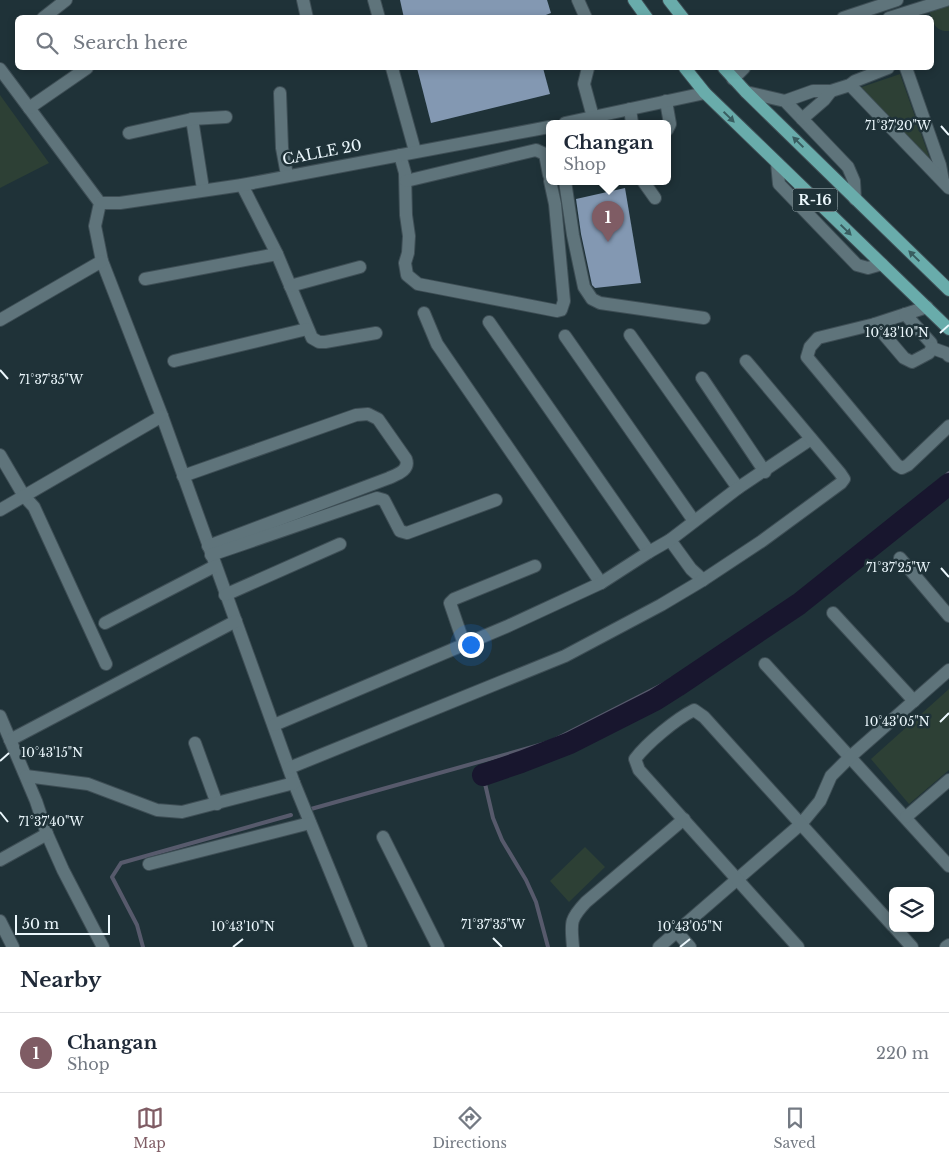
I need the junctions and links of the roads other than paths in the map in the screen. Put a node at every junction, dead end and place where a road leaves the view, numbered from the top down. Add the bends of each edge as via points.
1 (66, 0) edge
2 (303, 0) edge
3 (374, 0) edge
4 (578, 0) edge
5 (634, 0) edge
6 (669, 0) edge
7 (862, 0) edge
8 (897, 0) edge
9 (946, 0) edge
10 (47, 15) edge
11 (307, 15) edge
12 (375, 15) edge
13 (585, 15) edge
14 (645, 15) edge
15 (681, 15) edge
16 (851, 15) edge
17 (853, 15) edge
18 (898, 15) edge
19 (0, 69) edge
20 (84, 70) edge
21 (393, 70) edge
22 (588, 70) edge
23 (687, 70) edge
24 (726, 70) edge
25 (742, 70) edge
26 (883, 70) edge
27 (907, 70) edge
28 (733, 79) junction
29 (850, 85) junction
30 (831, 91) junction
31 (746, 92) junction
32 (705, 93) junction
33 (280, 94) dead end
34 (666, 101) junction
35 (785, 101) junction
36 (29, 108) junction
37 (630, 109) junction
38 (226, 117) dead end
39 (593, 117) junction
40 (192, 119) junction
41 (802, 119) junction
42 (578, 120) edge
43 (632, 120) edge
44 (669, 120) edge
45 (546, 128) edge
46 (129, 132) dead end
47 (414, 151) junction
48 (400, 154) junction
49 (546, 159) edge
50 (777, 163) junction
51 (287, 175) junction
52 (406, 180) junction
53 (242, 184) junction
54 (551, 185) edge
55 (566, 185) edge
56 (646, 185) edge
57 (946, 185) edge
58 (203, 190) junction
59 (655, 198) dead end
60 (855, 198) junction
61 (100, 203) junction
62 (277, 254) junction
63 (102, 261) junction
64 (882, 264) junction
65 (360, 267) dead end
66 (145, 279) dead end
67 (290, 286) junction
68 (949, 290) edge
69 (927, 308) junction
70 (424, 313) dead end
71 (905, 314) junction
72 (704, 318) dead end
73 (0, 320) edge
74 (489, 322) dead end
75 (875, 324) junction
76 (307, 328) junction
77 (949, 328) edge
78 (376, 333) dead end
79 (630, 335) dead end
80 (565, 336) dead end
81 (932, 348) junction
82 (949, 356) edge
83 (174, 361) dead end
84 (746, 361) dead end
85 (702, 378) dead end
86 (162, 416) junction
87 (949, 426) edge
88 (811, 439) junction
89 (0, 455) edge
90 (765, 472) junction
91 (183, 476) junction
92 (738, 488) junction
93 (24, 496) junction
94 (496, 500) dead end
95 (0, 510) edge
96 (694, 521) junction
97 (670, 540) junction
98 (340, 544) dead end
99 (649, 552) junction
100 (212, 556) junction
101 (900, 558) dead end
102 (535, 566) dead end
103 (703, 580) junction
104 (601, 584) junction
105 (226, 595) junction
106 (833, 613) dead end
107 (949, 616) edge
108 (236, 621) junction
109 (105, 623) dead end
110 (464, 644) junction
111 (106, 664) dead end
112 (765, 664) dead end
113 (949, 670) edge
114 (914, 701) junction
115 (0, 716) edge
116 (274, 725) junction
117 (10, 740) junction
118 (195, 743) dead end
119 (850, 757) junction
120 (289, 768) junction
121 (26, 776) junction
122 (949, 780) edge
123 (294, 783) junction
124 (217, 804) junction
125 (906, 817) junction
126 (684, 819) junction
127 (310, 823) junction
128 (801, 824) junction
129 (47, 834) junction
130 (383, 837) dead end
131 (0, 860) edge
132 (150, 864) dead end
133 (949, 866) edge
134 (738, 879) junction
135 (0, 921) edge
136 (889, 921) edge
137 (677, 932) junction
138 (898, 932) edge
139 (13, 947) edge
140 (103, 947) edge
141 (361, 947) edge
142 (438, 947) edge
143 (573, 947) edge
144 (659, 947) edge
145 (690, 947) edge
146 (798, 947) edge
147 (912, 947) edge

1 - 10 street
2 - 11 street
3 - 12 street
4 - 13 street
5 - 14 main road
6 - 15 main road
7 - 16 street
8 - 17 street
9 - 18 street
19 - 36 street
20 - 36 street
21 - 47 street
22 - 39 street via 584,84
23 - 32 main road, R-16
24 - 28 main road, R-16
25 - 28 street
26 - 29 street
27 - 57 street
28 - 31 main road, R-16
29 - 30 street
29 - 57 street
30 - 35 street via 814,91
30 - 41 street
31 - 35 street
60 -> 31 main road, R-16
32 - 34 street
32 -> 50 main road, R-16
33 - 51 street via 282,148
34 - 37 street
34 - 44 street
35 - 41 street
36 - 61 street
37 - 39 street
37 - 43 street
38 - 40 street
39 - 42 street
40 - 46 street
40 - 58 street
41 - 60 street via 848,167 854,182
45 - 47 street, CALLE 20
47 - 48 street, CALLE 20
48 - 51 street, CALLE 20
48 - 52 street
49 - 52 street via 545,154 536,150
50 -> 64 main road, R-16
50 - 64 street via 778,184 857,265 868,268
51 - 53 street, CALLE 20
52 - 54 street via 409,236 404,263 408,275 418,284 557,311 561,310 564,301
53 - 58 street, CALLE 20
53 - 62 street
55 - 72 street via 584,287 592,299 600,303
56 - 59 street
58 - 61 street, CALLE 20 via 120,204
68 -> 60 main road, R-16
61 - 63 street via 96,226
62 - 66 street
62 - 67 street
63 - 73 street
63 - 86 street
64 - 69 main road, R-16
65 - 67 street
67 - 76 street
69 - 71 street
69 - 77 main road, R-16
70 - 104 street via 437,344
71 - 75 street
71 - 81 street
74 - 99 street
75 - 81 street via 907,361 912,362
75 - 87 street via 818,338 807,357 902,468
76 - 78 street via 312,338 319,342
76 - 83 street
79 - 92 street
80 - 96 street
81 - 82 street
84 - 88 street
85 - 90 street
86 - 91 street
86 - 93 street
88 - 90 street
88 - 103 street via 844,479 841,483 762,542
89 - 93 street
90 - 92 street
91 - 100 street
91 - 100 street via 356,415 368,414 378,419 408,462 400,474
92 - 96 street
93 - 95 street
93 - 111 street via 34,507
94 - 100 street via 407,533 400,531 384,500 377,498
96 - 97 street
97 - 99 street
97 - 103 street
98 - 105 street
99 - 104 street
100 - 105 street
100 - 109 street
101 - 107 street
102 - 110 street via 450,603
103 - 120 street via 565,656
104 - 110 street
105 - 108 street
106 - 114 street
108 - 116 street
108 - 117 street
110 - 116 street
112 - 119 street
113 - 114 street
114 - 119 street
115 - 117 street
116 - 120 street
117 - 121 street
118 - 124 street
119 - 125 street
119 - 128 street via 831,776 820,801
120 - 123 street
121 - 124 street via 88,784 157,810 182,812
121 - 129 street
122 - 125 street
123 - 124 street
123 - 127 street
125 - 133 street
126 - 128 street via 639,770 635,759 670,726 694,710 704,717
126 - 134 street
126 - 143 street via 573,915
127 - 132 street
127 - 141 street
128 - 134 street
128 - 136 street
129 - 131 street
129 - 140 street
130 - 142 street
134 - 137 street
134 - 146 street
135 - 139 street
137 - 144 street
137 - 145 street
138 - 147 street

